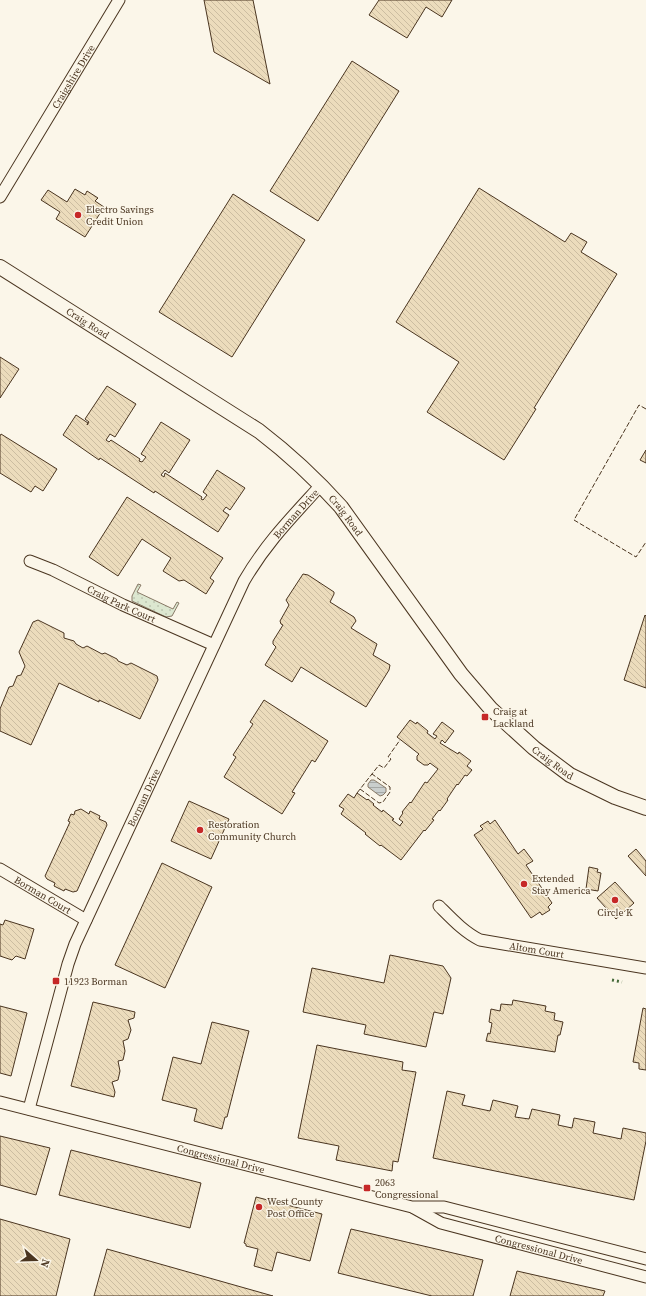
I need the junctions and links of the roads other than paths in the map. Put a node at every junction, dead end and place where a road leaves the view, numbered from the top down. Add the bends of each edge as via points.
1 (119, 0) edge
2 (0, 197) edge
3 (0, 267) edge
4 (321, 485) junction
5 (30, 561) dead end
6 (214, 645) junction
7 (646, 808) edge
8 (0, 869) edge
9 (439, 906) dead end
10 (86, 920) junction
11 (646, 968) edge
12 (0, 1102) edge
13 (29, 1109) junction
14 (412, 1207) junction
15 (646, 1259) edge
16 (646, 1277) edge

1 - 2 street, Craigshire Drive
3 - 4 main road, Craig Road via 259,431
4 - 6 street, Borman Drive via 283,526 254,563
4 - 7 main road, Craig Road via 341,507 461,674 491,710 534,748 570,775 615,797
5 - 6 street, Craig Park Court
6 - 10 street, Borman Drive
8 - 10 street, Borman Court
9 - 11 street, Altom Court via 471,936 480,940
10 - 13 street, Borman Drive via 68,964
12 - 13 street
13 - 14 street, Congressional Drive
14 - 15 street, Congressional Drive via 444,1207
14 - 16 street, Congressional Drive via 441,1223

